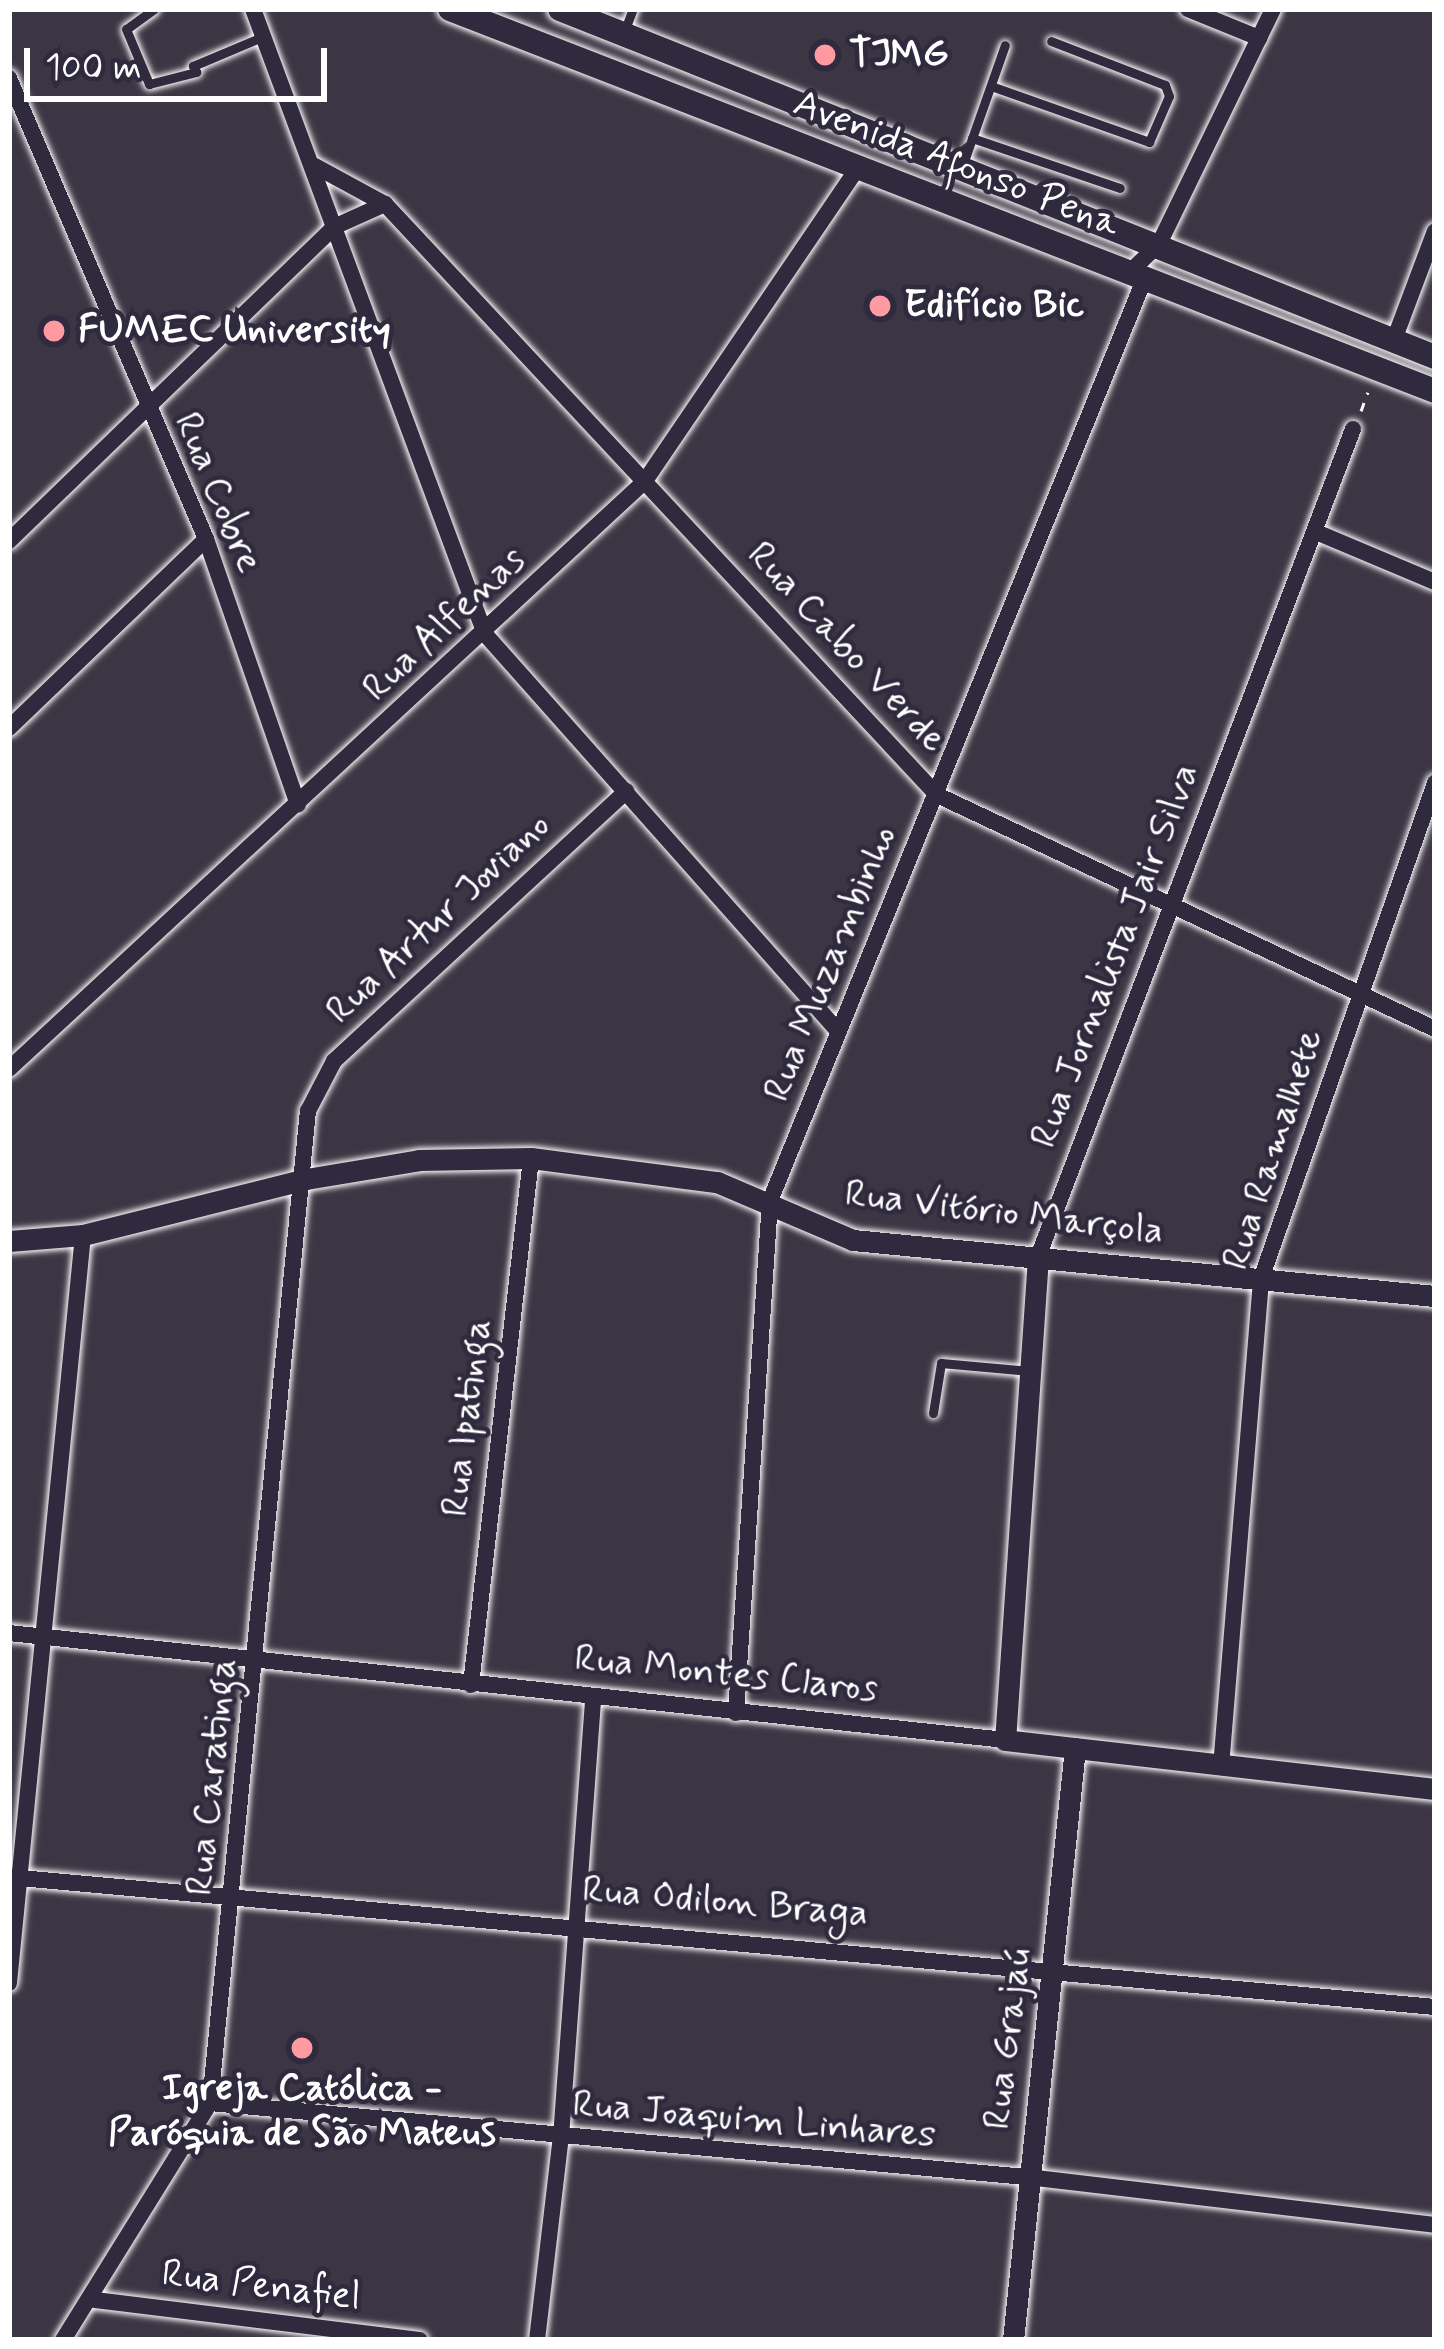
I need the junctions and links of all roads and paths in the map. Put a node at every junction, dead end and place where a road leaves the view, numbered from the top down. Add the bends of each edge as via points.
1 (154, 9) edge
2 (253, 9) edge
3 (450, 9) edge
4 (560, 9) edge
5 (1188, 9) edge
6 (1273, 9) edge
7 (633, 27) edge
8 (264, 36) junction
9 (1259, 38) junction
10 (1051, 41) dead end
11 (1005, 45) dead end
12 (626, 75) junction
13 (9, 78) edge
14 (991, 86) junction
15 (972, 138) junction
16 (315, 166) junction
17 (961, 169) junction
18 (857, 170) junction
19 (1120, 188) dead end
20 (385, 204) junction
21 (334, 226) junction
22 (1435, 231) edge
23 (1159, 244) junction
24 (1139, 272) junction
25 (1394, 340) junction
26 (1435, 357) edge
27 (1435, 391) edge
28 (145, 411) junction
29 (1353, 429) dead end
30 (645, 481) junction
31 (1316, 532) junction
32 (206, 539) junction
33 (9, 541) edge
34 (1435, 582) edge
35 (485, 634) junction
36 (9, 728) edge
37 (1435, 783) edge
38 (627, 791) junction
39 (937, 795) junction
40 (298, 805) junction
41 (1175, 908) junction
42 (1361, 995) junction
43 (1435, 1029) edge
44 (838, 1031) junction
45 (9, 1069) edge
46 (531, 1158) junction
47 (305, 1179) junction
48 (770, 1201) junction
49 (82, 1234) junction
50 (9, 1241) edge
51 (1038, 1257) junction
52 (1261, 1279) junction
53 (1435, 1296) edge
54 (1030, 1371) junction
55 (933, 1413) dead end
56 (9, 1633) edge
57 (48, 1635) junction
58 (258, 1660) junction
59 (471, 1685) junction
60 (593, 1697) junction
61 (736, 1714) junction
62 (1006, 1740) junction
63 (1075, 1748) junction
64 (1220, 1768) junction
65 (1435, 1789) edge
66 (16, 1877) edge
67 (234, 1895) junction
68 (579, 1923) junction
69 (1056, 1967) junction
70 (9, 1983) edge
71 (1435, 2007) edge
72 (210, 2103) junction
73 (561, 2137) junction
74 (1027, 2177) junction
75 (1435, 2224) edge
76 (95, 2300) junction
77 (63, 2340) edge
78 (420, 2340) edge
79 (537, 2340) edge
80 (1013, 2340) edge

1 - 8 lane via 126,28 149,84 196,72 193,66
2 - 8 street
3 - 12 main road, Avenida Afonso Pena
4 - 7 main road, Avenida Afonso Pena
5 - 9 street
6 - 9 street, Rua Muzambinho
7 - 12 main road
7 - 17 main road, Avenida Afonso Pena
8 - 16 street
9 - 23 street, Rua Muzambinho
10 - 14 lane via 1165,85 1169,96 1149,142
11 - 14 lane
12 - 18 main road, Avenida Afonso Pena
13 - 28 street, Rua Cobre
14 - 15 lane
15 - 17 lane
15 - 19 lane
16 - 20 street, Rua Cabo Verde
16 - 21 street
17 - 23 main road, Avenida Afonso Pena
18 - 24 main road, Avenida Afonso Pena
18 - 30 street, Rua Alfenas
20 - 21 street
20 - 30 street, Rua Cabo Verde
21 - 28 street
21 - 35 street
22 - 25 street
23 - 24 street, Rua Muzambinho
23 - 25 main road, Avenida Afonso Pena
24 - 27 main road, Avenida Afonso Pena
24 - 39 street, Rua Muzambinho
25 - 26 main road, Avenida Afonso Pena
28 - 32 street, Rua Cobre
28 - 33 street
29 - 31 street, Rua Jornalista Jair Silva
30 - 35 street, Rua Alfenas
30 - 39 street, Rua Cabo Verde
31 - 34 street
31 - 41 street, Rua Jornalista Jair Silva
32 - 36 street
32 - 40 street, Rua Cobre
35 - 38 street
35 - 40 street, Rua Alfenas
37 - 42 street, Rua Ramalhete
38 - 44 street
38 - 47 street, Rua Artur Joviano via 334,1061 308,1111
39 - 41 street, Rua Cabo Verde
39 - 44 street, Rua Muzambinho
40 - 45 street, Rua Alfenas
41 - 42 street, Rua Cabo Verde
41 - 51 street, Rua Jornalista Jair Silva
42 - 43 street, Rua Cabo Verde
42 - 52 street, Rua Ramalhete
44 - 48 street, Rua Muzambinho
46 - 47 street, Rua Vitório Marçola via 419,1160
46 - 48 street, Rua Vitório Marçola via 717,1182
46 - 59 street, Rua Ipatinga
47 - 49 street, Rua Vitório Marçola
47 - 58 street, Rua Caratinga
48 - 51 street, Rua Vitório Marçola via 853,1240
48 - 61 street, Rua Muzambinho
49 - 50 street, Rua Vitório Marçola
49 - 57 street
51 - 52 street, Rua Vitório Marçola
51 - 54 street, Rua Jornalista Jair Silva
52 - 53 street, Rua Vitório Marçola
52 - 64 street, Rua Ramalhete
54 - 55 lane via 941,1363
54 - 62 street, Rua Jornalista Jair Silva
56 - 57 street, Rua Montes Claros
57 - 58 street, Rua Montes Claros
57 - 66 street
58 - 59 street, Rua Montes Claros
58 - 67 street, Rua Caratinga
59 - 60 street, Rua Montes Claros
60 - 61 street, Rua Montes Claros
60 - 68 street
61 - 62 street, Rua Montes Claros
62 - 63 street, Rua Montes Claros
63 - 64 street, Rua Montes Claros
63 - 69 street, Rua Grajaú
64 - 65 street, Rua Montes Claros
66 - 67 street, Rua Odilon Braga
66 - 70 street
67 - 68 street, Rua Odilon Braga
67 - 72 street, Rua Caratinga
68 - 69 street, Rua Odilon Braga
68 - 73 street
69 - 71 street, Rua Odilon Braga
69 - 74 street, Rua Grajaú
72 - 73 street, Rua Joaquim Linhares
72 - 76 street, Rua Caratinga
73 - 74 street, Rua Joaquim Linhares
73 - 79 street
74 - 75 street, Rua Joaquim Linhares
74 - 80 street, Rua Grajaú
76 - 77 street, Rua Caratinga
76 - 78 street, Rua Penafiel

